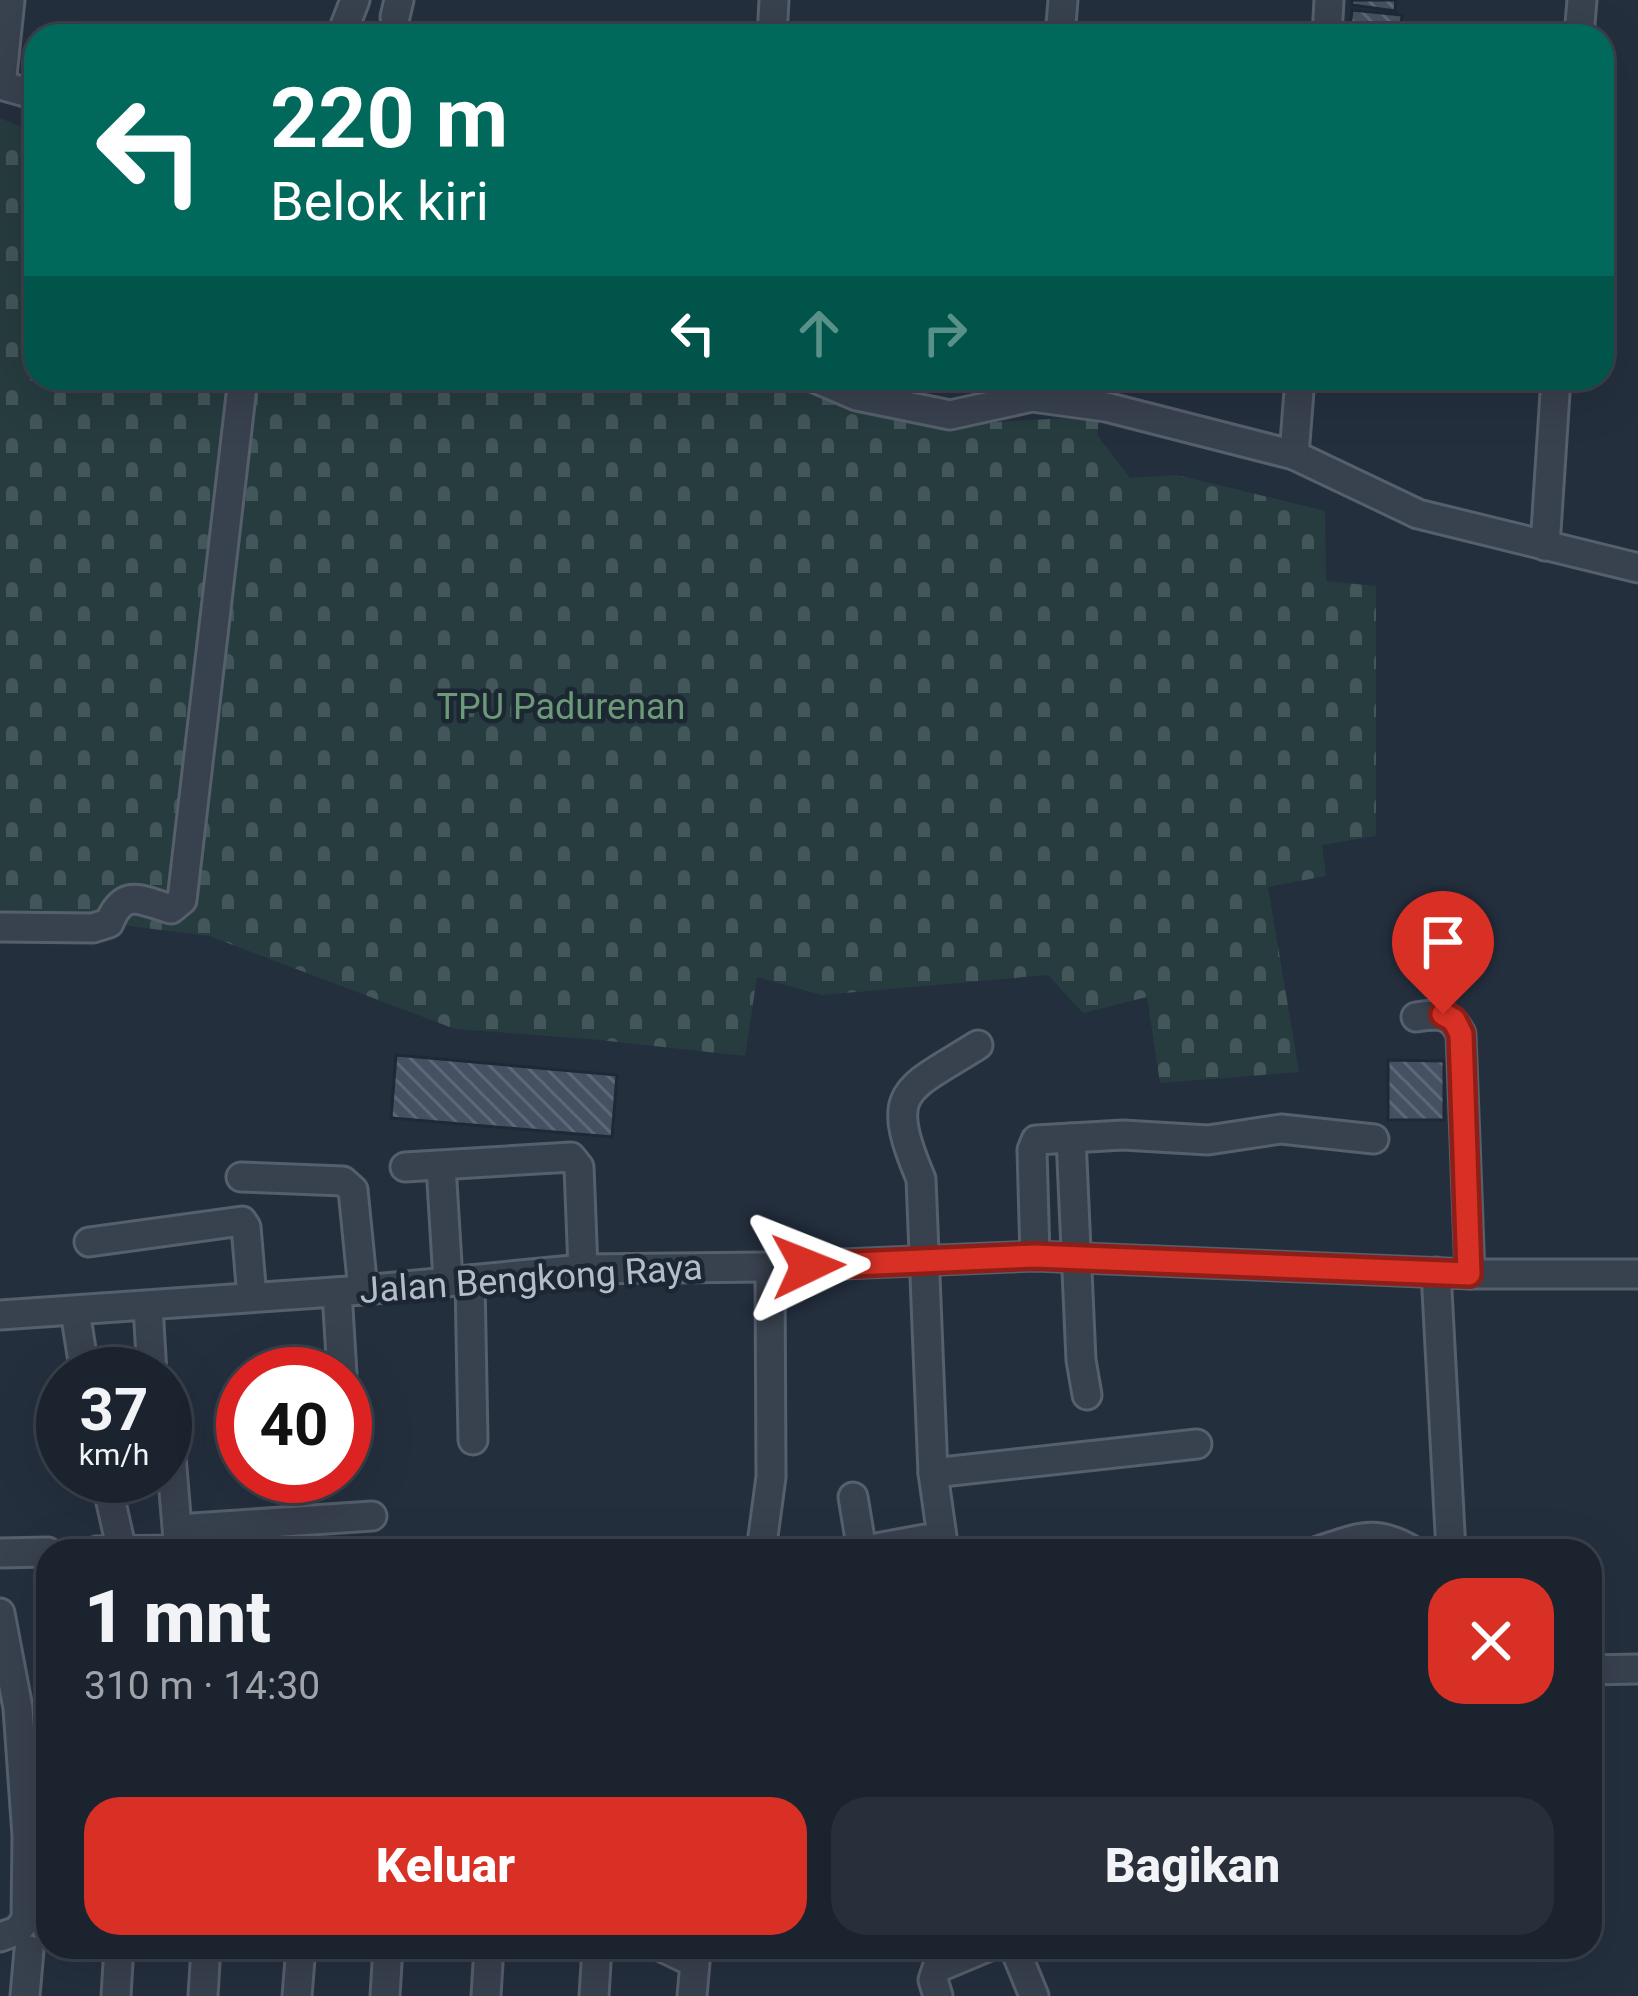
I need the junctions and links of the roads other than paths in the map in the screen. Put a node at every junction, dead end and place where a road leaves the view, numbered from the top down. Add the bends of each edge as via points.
1 (10, 0) edge
2 (1, 85) edge
3 (242, 390) edge
4 (845, 390) edge
5 (1024, 390) edge
6 (1044, 390) edge
7 (1299, 390) edge
8 (1555, 390) edge
9 (1294, 455) junction
10 (1545, 547) junction
11 (1638, 568) edge
12 (0, 927) edge
13 (1416, 1017) dead end
14 (978, 1045) dead end
15 (1071, 1138) junction
16 (1374, 1139) dead end
17 (441, 1166) junction
18 (405, 1167) dead end
19 (241, 1177) dead end
20 (88, 1242) dead end
21 (1035, 1256) junction
22 (1076, 1258) junction
23 (923, 1262) junction
24 (770, 1267) junction
25 (583, 1269) junction
26 (1436, 1272) junction
27 (1469, 1274) junction
28 (1638, 1274) edge
29 (459, 1280) junction
30 (350, 1291) junction
31 (252, 1298) junction
32 (148, 1306) junction
33 (75, 1311) junction
34 (0, 1315) edge
35 (81, 1347) edge
36 (150, 1347) edge
37 (345, 1347) edge
38 (1087, 1395) dead end
39 (473, 1440) dead end
40 (1197, 1444) dead end
41 (933, 1472) junction
42 (853, 1497) dead end
43 (110, 1503) edge
44 (175, 1503) edge
45 (372, 1516) dead end
46 (119, 1539) edge
47 (179, 1539) edge
48 (208, 1539) edge
49 (762, 1539) edge
50 (859, 1539) edge
51 (935, 1539) edge
52 (1354, 1539) edge
53 (1393, 1539) edge
54 (1450, 1539) edge
55 (36, 1552) edge
56 (0, 1553) edge
57 (0, 1613) edge
58 (1638, 1669) edge
59 (1602, 1670) edge
60 (36, 1706) edge
61 (18, 1708) junction
62 (0, 1937) edge
63 (29, 1950) dead end
64 (118, 1959) edge
65 (205, 1959) edge
66 (300, 1959) edge
67 (388, 1959) edge
68 (488, 1959) edge
69 (596, 1959) edge
70 (686, 1959) edge
71 (958, 1959) edge
72 (1018, 1959) edge
73 (26, 1996) edge
74 (116, 1996) edge
75 (203, 1996) edge
76 (297, 1996) edge
77 (386, 1996) edge
78 (486, 1996) edge
79 (594, 1996) edge
80 (692, 1996) edge
81 (938, 1996) edge
82 (1034, 1996) edge

1 - 2 street
3 - 12 street via 182,900 171,909 124,900 109,923 93,928
4 - 5 street via 950,416
6 - 9 street
7 - 9 street
8 - 10 street
9 - 10 street via 1418,514
10 - 11 street
13 - 27 street via 1443,1014 1461,1034
14 - 23 street via 908,1089 900,1112 921,1179
15 - 16 street via 1208,1140 1281,1129
15 - 21 street via 1036,1140 1032,1150
15 - 22 street
17 - 18 street
17 - 25 street via 572,1157
17 - 29 street
19 - 30 street via 350,1184
20 - 31 street via 242,1221
21 - 22 street, Jalan Bengkong Raya
21 - 23 street, Jalan Bengkong Raya
22 - 26 street, Jalan Bengkong Raya
22 - 38 street
23 - 24 street, Jalan Bengkong Raya
23 - 41 street
24 - 25 street, Jalan Bengkong Raya
24 - 49 street via 771,1477
25 - 29 street, Jalan Bengkong Raya
26 - 27 street, Jalan Bengkong Raya
26 - 54 street
27 - 28 street, Jalan Bengkong Raya
29 - 30 street, Jalan Bengkong Raya
29 - 39 street
30 - 31 street, Jalan Bengkong Raya
30 - 37 street
31 - 32 street, Jalan Bengkong Raya
32 - 33 street, Jalan Bengkong Raya
32 - 36 street
33 - 34 street, Jalan Bengkong Raya
33 - 35 street
40 - 41 street
41 - 51 street
42 - 50 street
43 - 46 street
44 - 47 street
45 - 48 street
52 - 53 street
55 - 56 street
57 - 61 street
58 - 59 street
60 - 61 street
61 - 62 street via 26,1920
63 - 73 street
64 - 74 street
65 - 75 street
66 - 76 street
67 - 77 street
68 - 78 street
69 - 79 street
70 - 80 street via 694,1963
71 - 81 street via 937,1968
72 - 82 street

